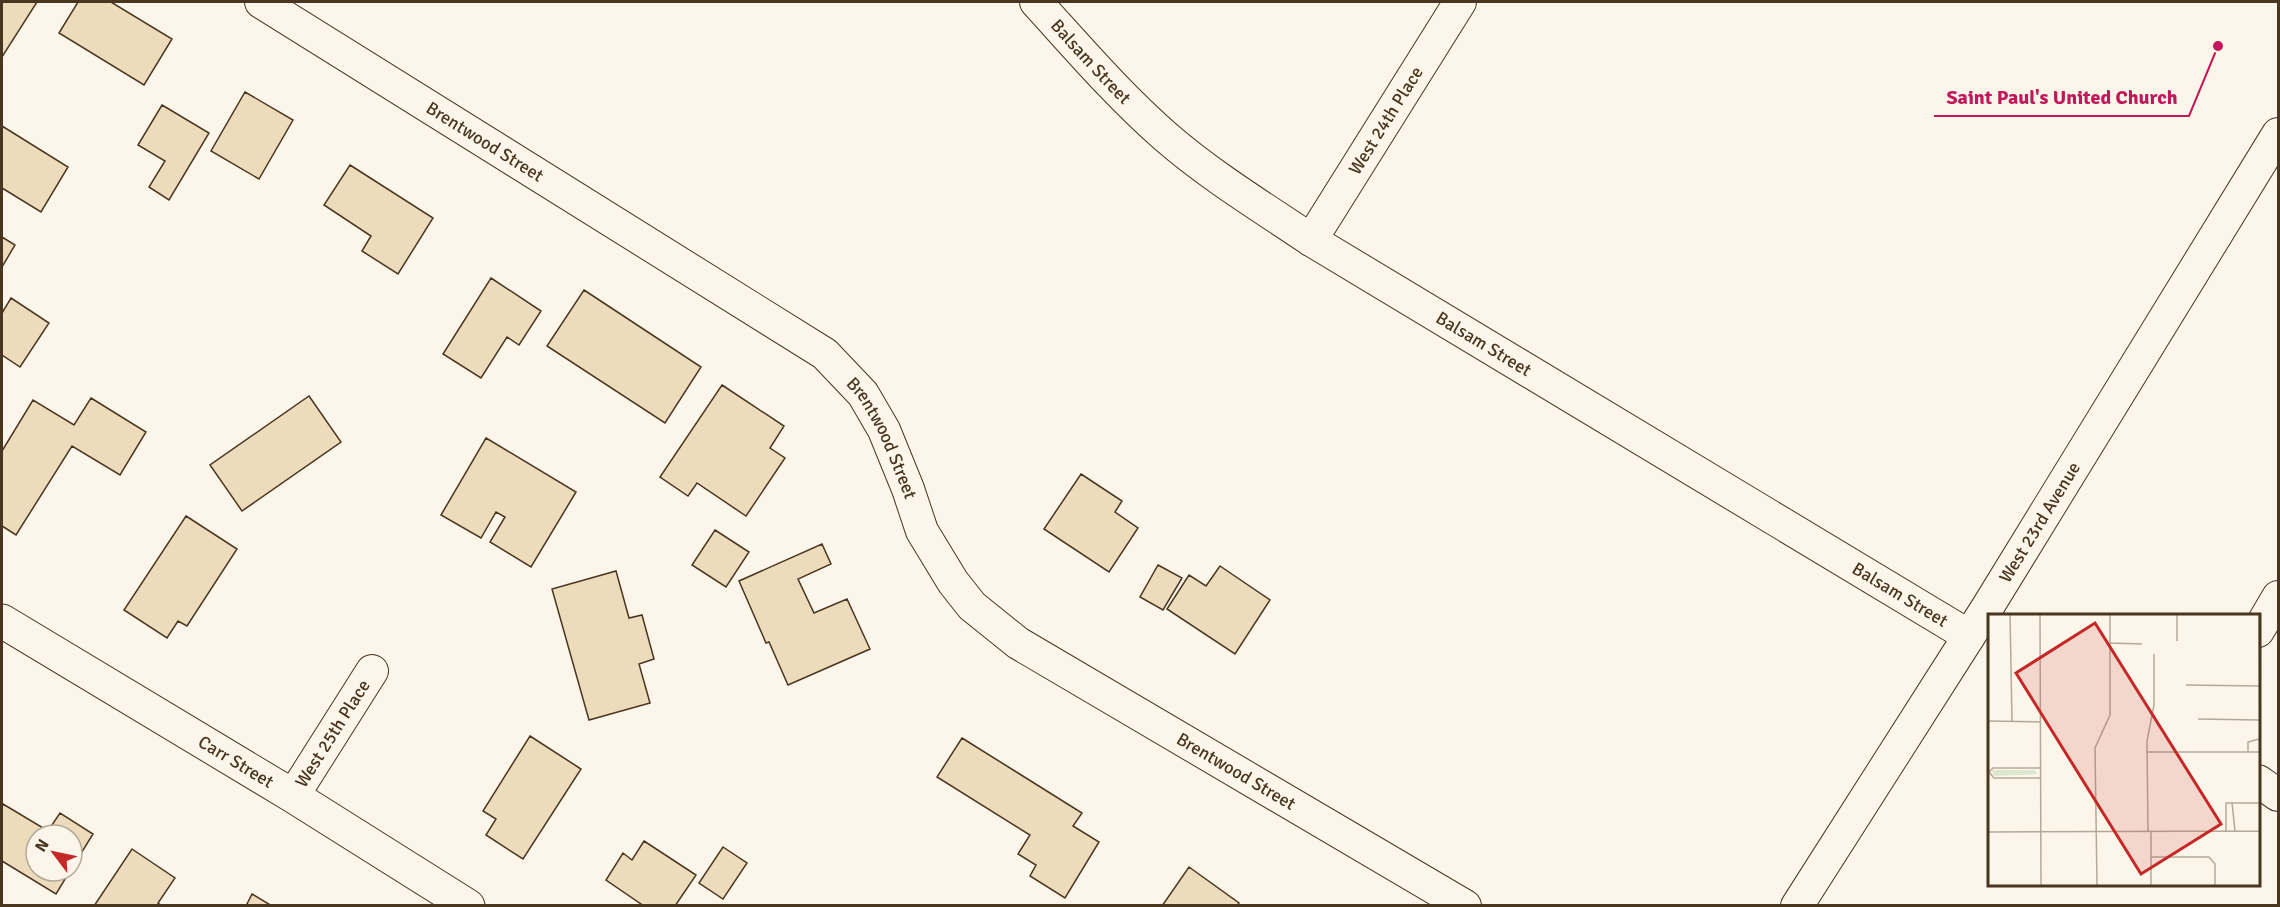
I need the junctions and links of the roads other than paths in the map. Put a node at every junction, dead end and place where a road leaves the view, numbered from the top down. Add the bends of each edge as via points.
1 (261, 2) edge
2 (1036, 2) edge
3 (1460, 2) edge
4 (2278, 134) edge
5 (1311, 240) junction
6 (2278, 597) edge
7 (1993, 612) edge
8 (1988, 617) edge
9 (2, 621) edge
10 (2259, 629) edge
11 (1969, 636) junction
12 (372, 671) dead end
13 (2259, 782) edge
14 (2278, 795) edge
15 (294, 796) junction
16 (468, 906) edge
17 (1465, 906) edge
18 (1797, 906) edge

1 - 17 street, Brentwood Street via 825,354 863,394 884,430 922,531 953,582 972,606 1018,643
2 - 5 street, Balsam Street via 1109,82 1166,136 1221,180
3 - 5 street, West 24th Place
4 - 7 street, West 23rd Avenue
5 - 11 street, Balsam Street
6 - 10 street
8 - 11 street, West 23rd Avenue
9 - 15 street, Carr Street
11 - 18 street, West 23rd Avenue
12 - 15 street, West 25th Place
13 - 14 street
15 - 16 street, Carr Street

